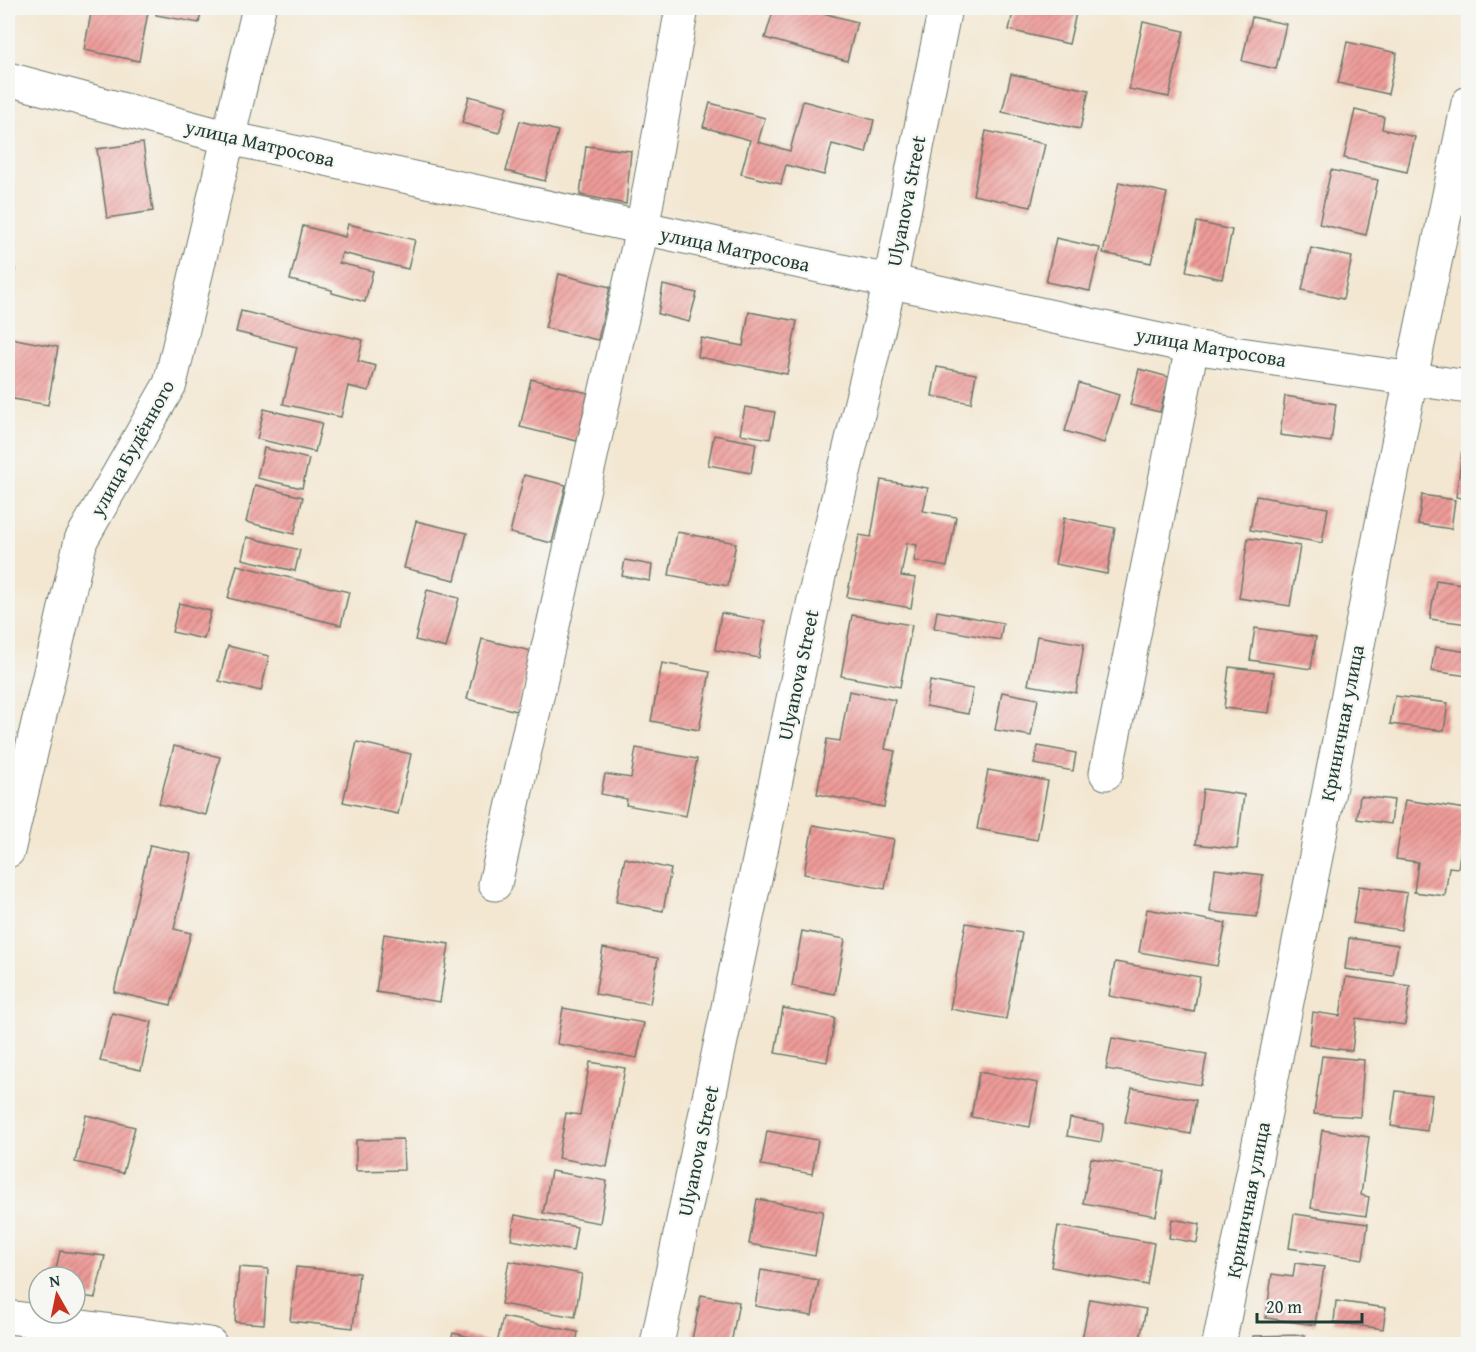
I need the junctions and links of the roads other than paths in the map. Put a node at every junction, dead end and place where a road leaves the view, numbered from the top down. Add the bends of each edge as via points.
1 (259, 8) edge
2 (682, 8) edge
3 (945, 8) edge
4 (8, 78) edge
5 (1468, 103) edge
6 (229, 138) junction
7 (642, 229) junction
8 (890, 282) junction
9 (1192, 347) junction
10 (1411, 378) junction
11 (1468, 387) edge
12 (1106, 773) dead end
13 (8, 851) edge
14 (495, 884) dead end
15 (8, 1317) edge
16 (210, 1344) edge
17 (657, 1344) edge
18 (1219, 1344) edge

1 - 6 street, улица Будённого
2 - 7 street
3 - 8 street, Ulyanova Street
4 - 6 street, улица Матросова
5 - 10 street, Криничная улица
6 - 7 street, улица Матросова
6 - 13 street, улица Будённого via 170,384 81,540
7 - 8 street, улица Матросова
7 - 14 street
8 - 9 street, улица Матросова
8 - 17 street, Ulyanova Street via 819,576
9 - 10 street, улица Матросова
9 - 12 street
10 - 11 street, улица Матросова
10 - 18 street, Криничная улица
15 - 16 street

